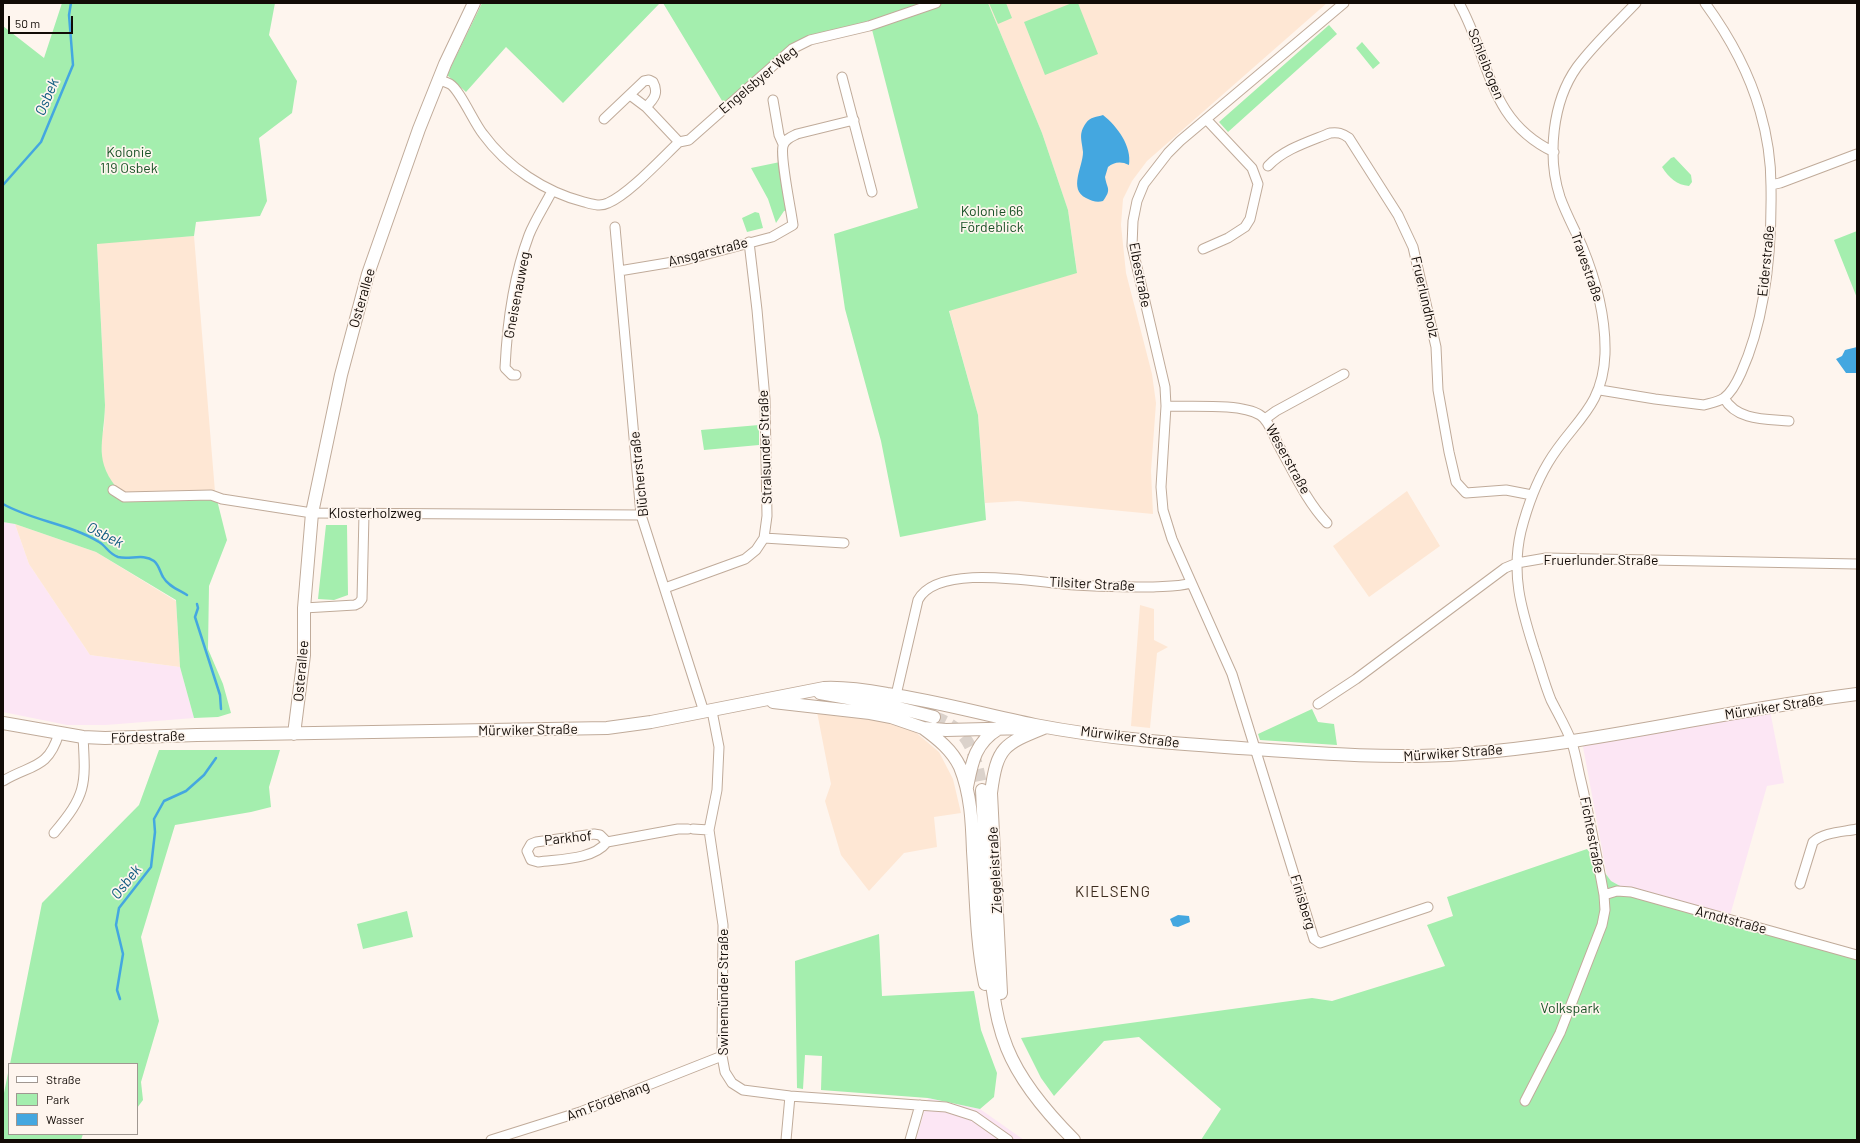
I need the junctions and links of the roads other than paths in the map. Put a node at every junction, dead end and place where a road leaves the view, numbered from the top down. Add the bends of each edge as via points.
1 (474, 3) edge
2 (936, 3) edge
3 (1344, 3) edge
4 (1459, 3) edge
5 (1636, 3) edge
6 (1705, 3) edge
7 (842, 76) dead end
8 (438, 79) junction
9 (630, 95) junction
10 (773, 100) dead end
11 (646, 107) junction
12 (604, 119) dead end
13 (1206, 119) junction
14 (854, 120) junction
15 (679, 142) junction
16 (783, 144) junction
17 (1554, 152) junction
18 (1857, 154) edge
19 (1268, 166) dead end
20 (1771, 185) junction
21 (552, 191) junction
22 (872, 192) dead end
23 (616, 227) dead end
24 (749, 242) junction
25 (1203, 249) dead end
26 (619, 271) junction
27 (1344, 374) dead end
28 (516, 375) dead end
29 (1600, 390) junction
30 (1724, 398) junction
31 (1166, 406) junction
32 (1265, 419) junction
33 (1789, 421) dead end
34 (113, 490) dead end
35 (1532, 495) junction
36 (312, 513) junction
37 (364, 514) junction
38 (641, 515) junction
39 (1327, 523) dead end
40 (764, 538) junction
41 (844, 543) dead end
42 (1517, 563) junction
43 (1857, 564) edge
44 (1191, 583) junction
45 (665, 588) junction
46 (304, 608) junction
47 (807, 691) junction
48 (1857, 694) edge
49 (896, 695) junction
50 (759, 701) junction
51 (1318, 704) dead end
52 (708, 711) junction
53 (934, 717) tunnel mouth
54 (3, 723) edge
55 (1032, 724) junction
56 (1046, 727) junction
57 (922, 728) junction
58 (998, 729) junction
59 (59, 733) junction
60 (294, 734) junction
61 (83, 737) junction
62 (1572, 742) junction
63 (1256, 749) junction
64 (3, 781) edge
65 (966, 786) junction
66 (982, 790) tunnel mouth
67 (1857, 829) edge
68 (709, 830) junction
69 (54, 833) dead end
70 (607, 842) junction
71 (1800, 884) dead end
72 (1604, 895) junction
73 (1428, 907) dead end
74 (1857, 955) edge
75 (1005, 1042) junction
76 (722, 1056) junction
77 (790, 1096) junction
78 (1525, 1101) dead end
79 (920, 1105) junction
80 (491, 1140) edge
81 (786, 1140) edge
82 (910, 1140) edge
83 (1008, 1140) edge
84 (1074, 1140) edge

1 - 8 main road, Osterallee
2 - 15 street, Engelsbyer Weg via 869,26 810,40 792,49 690,140
3 - 13 street, Elbestraße
4 - 17 street, Schleibogen via 1503,106 1522,132 1537,144
5 - 17 street, Travestraße via 1590,51 1565,87 1555,124
6 - 20 street, Eiderstraße via 1738,55 1754,92 1766,138
7 - 14 street
8 - 21 street via 454,87 473,120 496,150 517,169
8 - 36 main road, Osterallee via 368,274 341,375
9 - 11 street
9 - 11 street via 644,81 653,82 655,97
9 - 12 street
10 - 16 street via 779,136
11 - 15 street
13 - 25 street via 1252,168 1258,184 1250,219 1245,227
13 - 31 street, Elbestraße via 1168,153 1144,184 1137,201 1134,221 1132,246 1165,387
14 - 16 street via 796,134
14 - 22 street
15 - 21 street, Engelsbyer Weg via 614,200 606,204 598,205
16 - 24 street, Ansgarstraße via 793,224 772,237
17 - 29 street, Travestraße via 1560,196 1586,257 1600,304 1605,351
18 - 20 street via 1780,184
19 - 35 street, Fruerlundholz via 1285,152 1330,133 1343,134 1349,138 1398,215 1413,247 1433,330 1442,420 1456,482 1466,493 1506,490
20 - 30 street, Eiderstraße via 1768,254 1754,341 1738,379
21 - 28 street, Gneisenauweg via 530,234 515,290 505,368 512,375
23 - 26 street, Blücherstraße
24 - 26 street, Ansgarstraße via 685,260
24 - 40 street, Stralsunder Straße via 765,399 767,516
26 - 38 street, Blücherstraße
27 - 32 street
29 - 30 street via 1704,404
29 - 35 street, Travestraße via 1548,462
30 - 33 street via 1736,412 1750,417
31 - 32 street, Weserstraße via 1241,409 1252,411
31 - 44 street, Elbestraße via 1161,475 1163,510
32 - 39 street, Weserstraße via 1318,514
34 - 36 street, Klosterholzweg via 124,497 211,495
35 - 42 street, Travestraße via 1521,531
36 - 37 street, Klosterholzweg
36 - 46 main road, Osterallee
37 - 38 street, Klosterholzweg
37 - 46 street via 362,599 355,605
38 - 45 street, Blücherstraße
40 - 41 street
40 - 45 street via 756,550 745,559
42 - 43 street, Fruerlunder Straße via 1546,558
42 - 51 street, Fruerlunder Straße via 1505,568
42 - 62 street, Fichtestraße via 1518,592 1526,624 1547,689
44 - 49 street, Tilsiter Straße via 1176,586 1098,587 999,578 961,579 935,584 922,593 918,600
44 - 63 street via 1232,674
45 - 52 street, Blücherstraße
46 - 60 main road, Osterallee via 304,656
47 - 49 main road, Mürwiker Straße via 843,687
47 - 50 main road, Mürwiker Straße
47 - 53 main road via 887,704
48 - 62 main road, Mürwiker Straße
49 - 55 main road, Mürwiker Straße
50 - 52 main road, Mürwiker Straße
50 - 57 main road, Mürwiker Straße via 870,712
52 - 60 main road, Mürwiker Straße via 607,728
52 - 68 street, Swinemünder Straße via 719,747 717,790
54 - 59 main road, Fördestraße
55 - 56 main road, Mürwiker Straße
55 - 58 main road, Ziegeleistraße via 1016,723
56 - 58 main road, Mürwiker Straße
56 - 63 main road, Mürwiker Straße via 1126,738
56 - 75 main road, Ziegeleistraße via 1012,741 1003,750 994,769 992,787
57 - 58 main road, Mürwiker Straße
57 - 65 main road, Ziegeleistraße via 948,748 960,766
58 - 65 main road, Ziegeleistraße via 986,736 979,746
59 - 61 main road, Fördestraße
59 - 64 street via 51,755
60 - 61 main road, Fördestraße
61 - 69 street via 85,774 81,794 72,811
62 - 63 main road, Mürwiker Straße via 1465,754 1383,757
62 - 72 street, Fichtestraße
63 - 73 street, Finisberg via 1314,940 1320,943
65 - 75 main road, Ziegeleistraße via 971,811 979,946 992,1014
66 - 75 main road, Ziegeleistraße via 991,973
67 - 71 street via 1818,837 1813,842
68 - 70 street, Parkhof via 678,829
68 - 76 street, Swinemünder Straße via 723,925
70 - 70 street, Parkhof via 589,855 538,862 531,860 527,851 531,844 536,842 587,834 600,836
72 - 74 street, Arndtstraße via 1617,891 1631,892
72 - 78 street, Fichtestraße via 1602,925 1560,1033
75 - 84 main road, Ziegeleistraße via 1024,1081
76 - 77 street, Swinemünder Straße via 725,1072 732,1082 743,1090
76 - 80 street, Am Fördehang via 580,1112
77 - 79 street, Swinemünder Straße
77 - 81 street
79 - 82 street
79 - 83 street, Swinemünder Straße via 946,1106 974,1116

